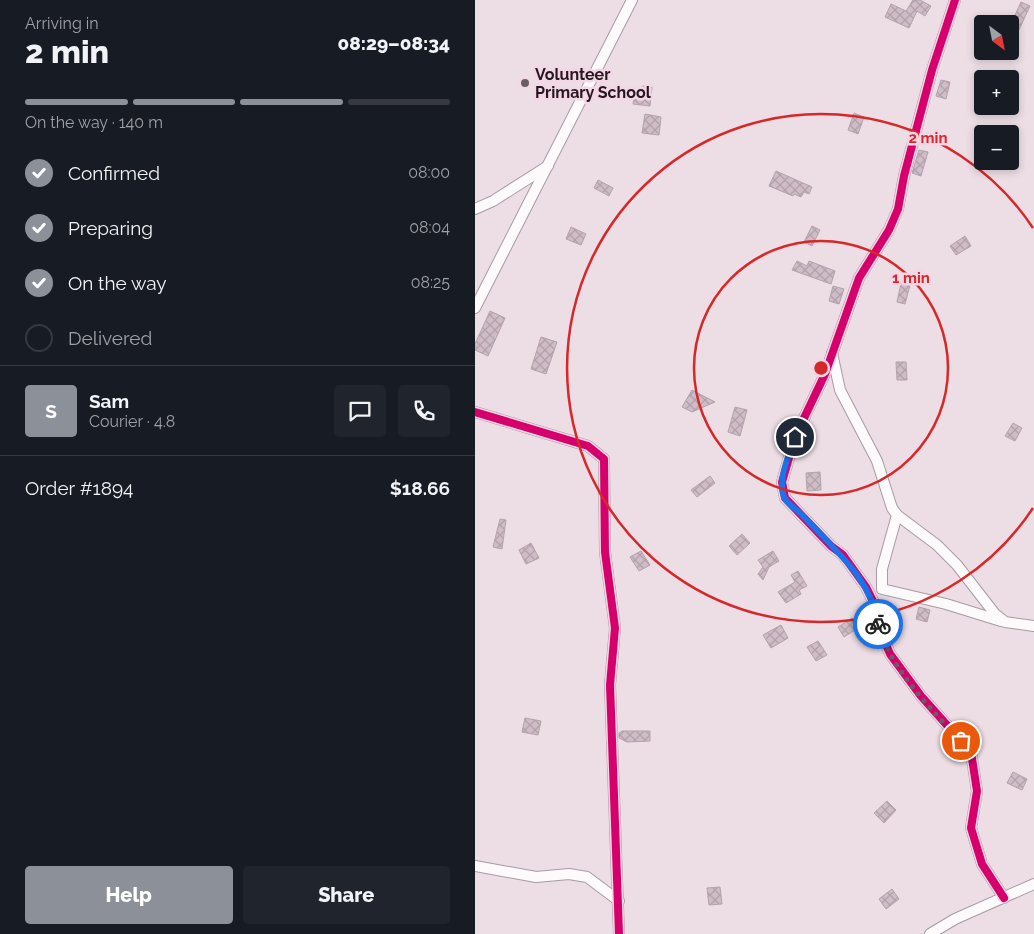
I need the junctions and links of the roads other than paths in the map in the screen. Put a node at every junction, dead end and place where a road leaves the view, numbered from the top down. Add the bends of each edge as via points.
1 (632, 0) edge
2 (955, 0) edge
3 (549, 166) junction
4 (475, 209) edge
5 (475, 308) edge
6 (832, 352) junction
7 (475, 412) edge
8 (897, 515) junction
9 (882, 589) junction
10 (875, 607) junction
11 (1005, 622) junction
12 (1034, 626) edge
13 (475, 866) edge
14 (1034, 884) edge
15 (1004, 898) junction
16 (619, 901) junction
17 (619, 934) edge
18 (930, 934) edge

1 - 3 street
2 - 6 street via 932,70 898,209 859,278
3 - 4 street
3 - 5 street
6 - 8 street via 841,390 877,461
6 - 10 street via 795,437 782,482 785,498 843,555 866,587
7 - 16 street via 588,446 604,459 605,552 615,628 610,684
8 - 9 street via 882,569
8 - 11 street via 937,545
9 - 10 street
9 - 11 street
10 - 15 street via 878,626 890,654 921,696 971,752 977,791 971,828 983,864
11 - 12 street
13 - 16 street via 536,877 569,874 587,877
14 - 15 street
15 - 18 street via 955,919
16 - 17 street

